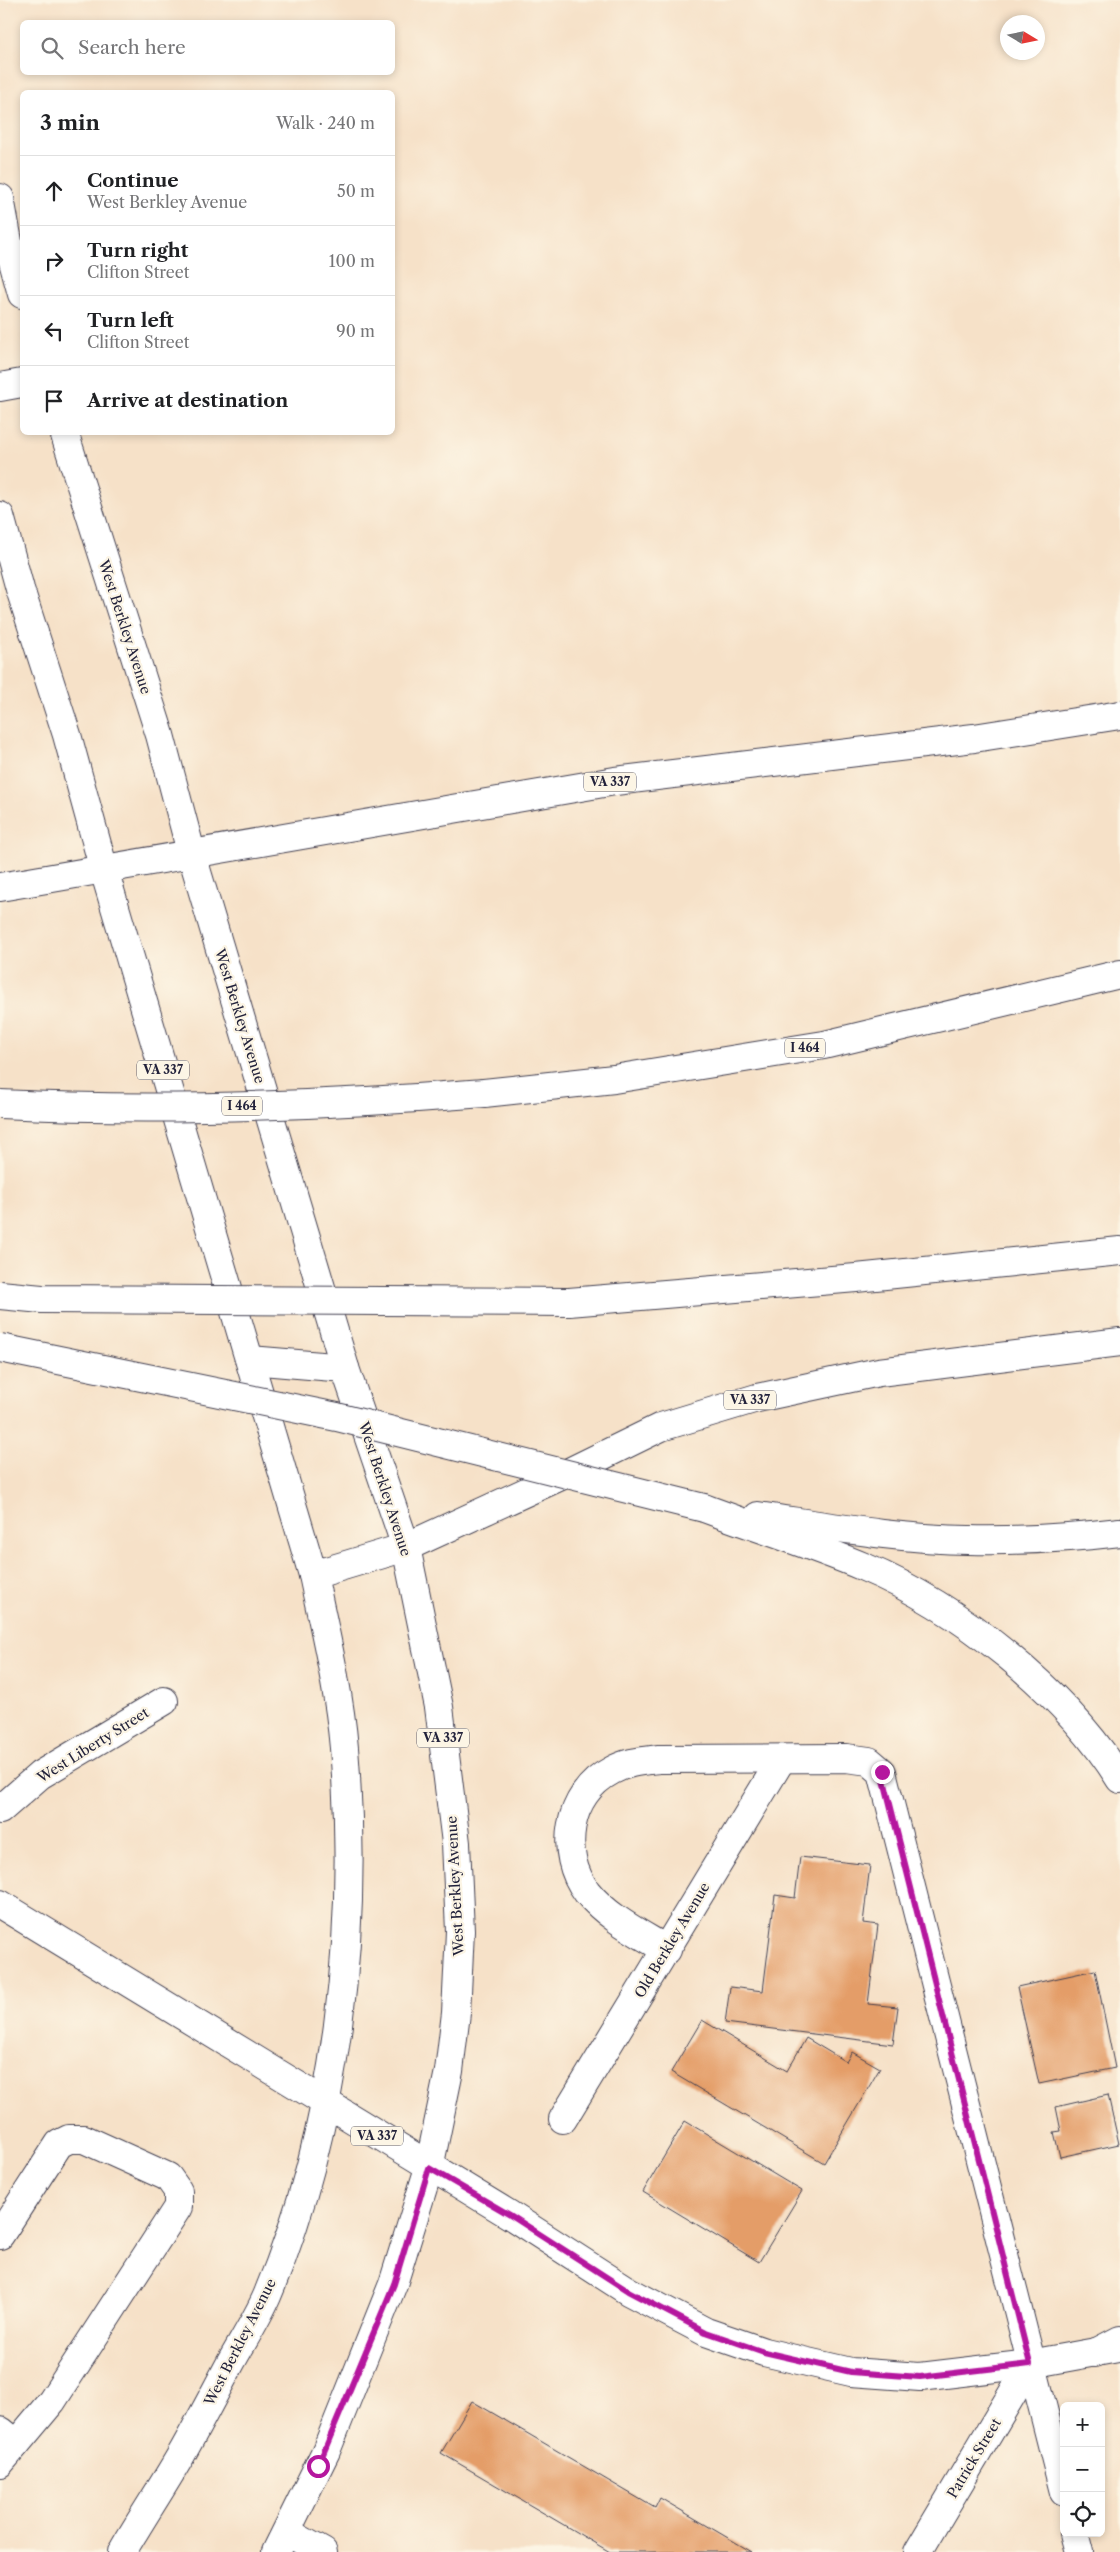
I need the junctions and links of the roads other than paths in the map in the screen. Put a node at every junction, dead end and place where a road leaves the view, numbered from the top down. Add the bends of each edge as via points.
1 (0, 198) edge
2 (20, 287) edge
3 (20, 383) edge
4 (0, 387) edge
5 (65, 435) edge
6 (0, 516) edge
7 (1120, 715) edge
8 (191, 852) junction
9 (104, 870) junction
10 (0, 887) edge
11 (1120, 974) edge
12 (0, 1104) edge
13 (1120, 1252) edge
14 (0, 1295) edge
15 (1120, 1342) edge
16 (0, 1348) edge
17 (250, 1360) junction
18 (345, 1368) junction
19 (704, 1508) junction
20 (1120, 1532) edge
21 (406, 1547) junction
22 (313, 1575) junction
23 (164, 1701) dead end
24 (781, 1760) junction
25 (1120, 1779) edge
26 (0, 1810) edge
27 (0, 1904) edge
28 (666, 1950) junction
29 (324, 2104) junction
30 (564, 2119) dead end
31 (429, 2168) junction
32 (0, 2235) edge
33 (1120, 2340) edge
34 (1108, 2350) edge
35 (1030, 2364) junction
36 (5, 2446) edge
37 (1060, 2477) edge
38 (1075, 2537) edge
39 (282, 2542) edge
40 (122, 2552) edge
41 (323, 2552) edge
42 (918, 2552) edge
43 (1079, 2552) edge

1 - 2 main road
3 - 4 main road
5 - 8 main road, West Berkley Avenue via 160,735
6 - 9 main road, West Berkley Avenue via 20,590 67,735
7 - 8 main road, VA 337 via 965,740 616,781
8 - 9 main road, VA 337
8 - 18 main road, West Berkley Avenue
9 - 10 main road
9 - 17 main road, West Berkley Avenue / VA 337
11 - 12 main road, I 464, bridge via 824,1045 614,1079 484,1093 329,1104 76,1108
13 - 14 main road, bridge via 569,1302 42,1299
15 - 21 main road, VA 337 via 878,1372 757,1398 661,1427
16 - 19 main road, bridge via 337,1418
17 - 18 main road
17 - 22 main road, West Berkley Avenue / VA 337
18 - 21 main road, West Berkley Avenue
19 - 20 main road via 875,1532 968,1540
19 - 25 main road via 865,1568 935,1605 998,1646 1060,1704
21 - 22 main road
21 - 31 main road, West Berkley Avenue / VA 337 via 440,1706 456,1843 460,1931 449,2071
22 - 29 main road, West Berkley Avenue / VA 337 via 331,1656 342,1736 349,1829 349,1906 336,2033
23 - 26 main road, West Liberty Street via 40,1776
24 - 28 main road, Old Berkley Avenue
24 - 28 main road via 659,1759 634,1762 611,1771 584,1794 571,1830 569,1852 575,1872 600,1906
24 - 35 main road via 854,1759 869,1761 882,1772
27 - 29 main road, VA 337
28 - 30 main road, Old Berkley Avenue
29 - 31 main road, VA 337
29 - 40 main road, West Berkley Avenue via 299,2213 266,2298 181,2456
31 - 35 main road via 510,2215 628,2291 706,2332 764,2352 851,2372 920,2377
31 - 39 main road, West Berkley Avenue via 394,2284 326,2451
32 - 36 main road via 59,2144 69,2140 84,2138 168,2178 178,2191 178,2207 52,2401
33 - 34 main road
34 - 35 main road
35 - 37 main road
35 - 42 main road, Patrick Street
38 - 43 main road
39 - 41 main road

